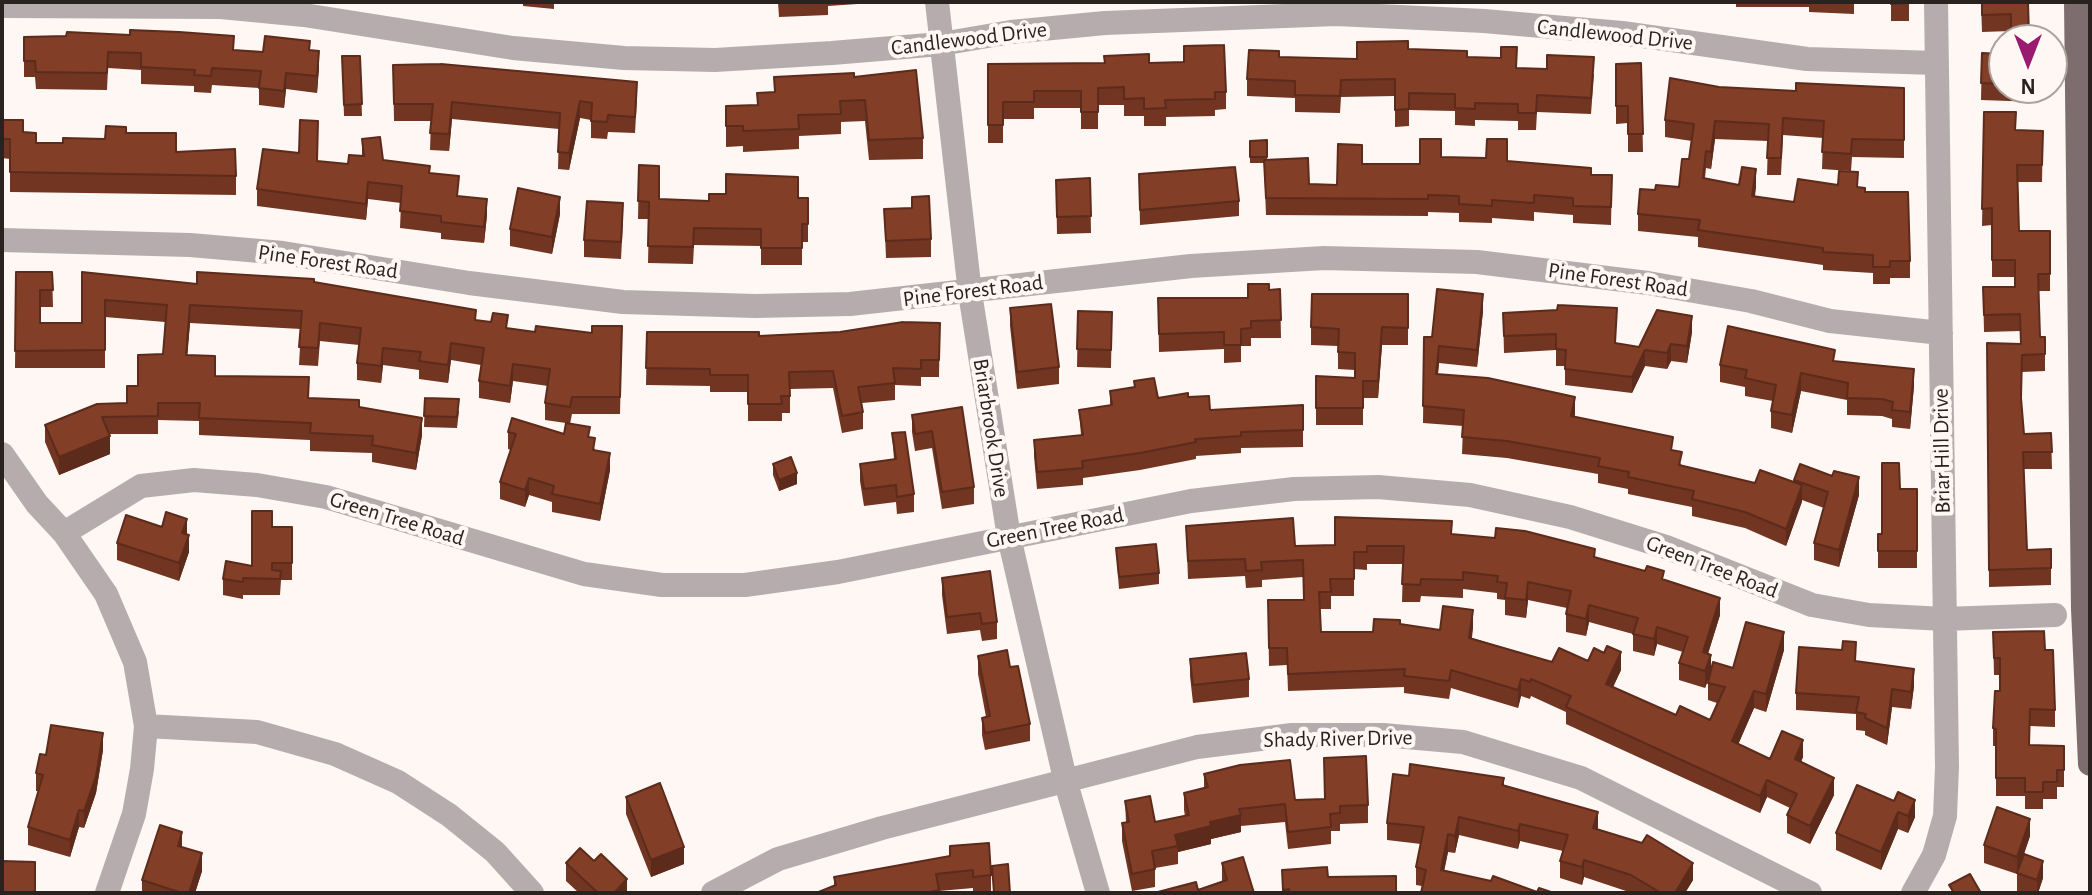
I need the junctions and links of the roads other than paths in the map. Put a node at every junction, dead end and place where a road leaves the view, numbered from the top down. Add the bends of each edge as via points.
1 (937, 2) edge
2 (1936, 2) edge
3 (2076, 2) edge
4 (2, 6) edge
5 (941, 44) junction
6 (1936, 63) junction
7 (2, 240) edge
8 (970, 293) junction
9 (1941, 333) junction
10 (2, 454) edge
11 (64, 533) junction
12 (1009, 537) junction
13 (2055, 615) dead end
14 (1944, 619) junction
15 (146, 726) junction
16 (2090, 764) edge
17 (1066, 783) junction
18 (107, 893) edge
19 (532, 893) edge
20 (713, 893) edge
21 (1098, 893) edge
22 (1810, 893) edge
23 (1913, 893) edge

1 - 5 street, Briarbrook Drive
2 - 6 street, Briar Hill Drive
3 - 16 main road via 2083,609
4 - 5 street, Candlewood Drive via 221,7 513,48 624,58 715,60
5 - 6 street, Candlewood Drive via 1105,23 1336,14 1622,33 1807,59
5 - 8 street, Briarbrook Drive
6 - 9 street, Briar Hill Drive
7 - 8 street, Pine Forest Road via 283,253 623,302 850,304
8 - 9 street, Pine Forest Road via 1146,271 1324,258 1477,262 1648,283 1830,321
8 - 12 street, Briarbrook Drive
9 - 14 street, Briar Hill Drive
10 - 11 street
11 - 12 street, Green Tree Road via 141,486 194,480 326,497 584,574 662,585 745,585
11 - 15 street via 106,594 135,662
12 - 14 street, Green Tree Road via 1191,501 1294,489 1378,487 1454,494 1584,521 1812,605
12 - 17 street, Briarbrook Drive
13 - 14 street, Green Tree Road
14 - 23 street, Briar Hill Drive via 1945,816 1934,855
15 - 18 street via 134,814
15 - 19 street via 257,732 335,754 398,782 449,815 495,852
17 - 20 street, Shady River Drive via 778,859
17 - 21 street, Briarbrook Drive
17 - 22 street, Shady River Drive via 1197,747 1292,735 1463,742 1581,778

